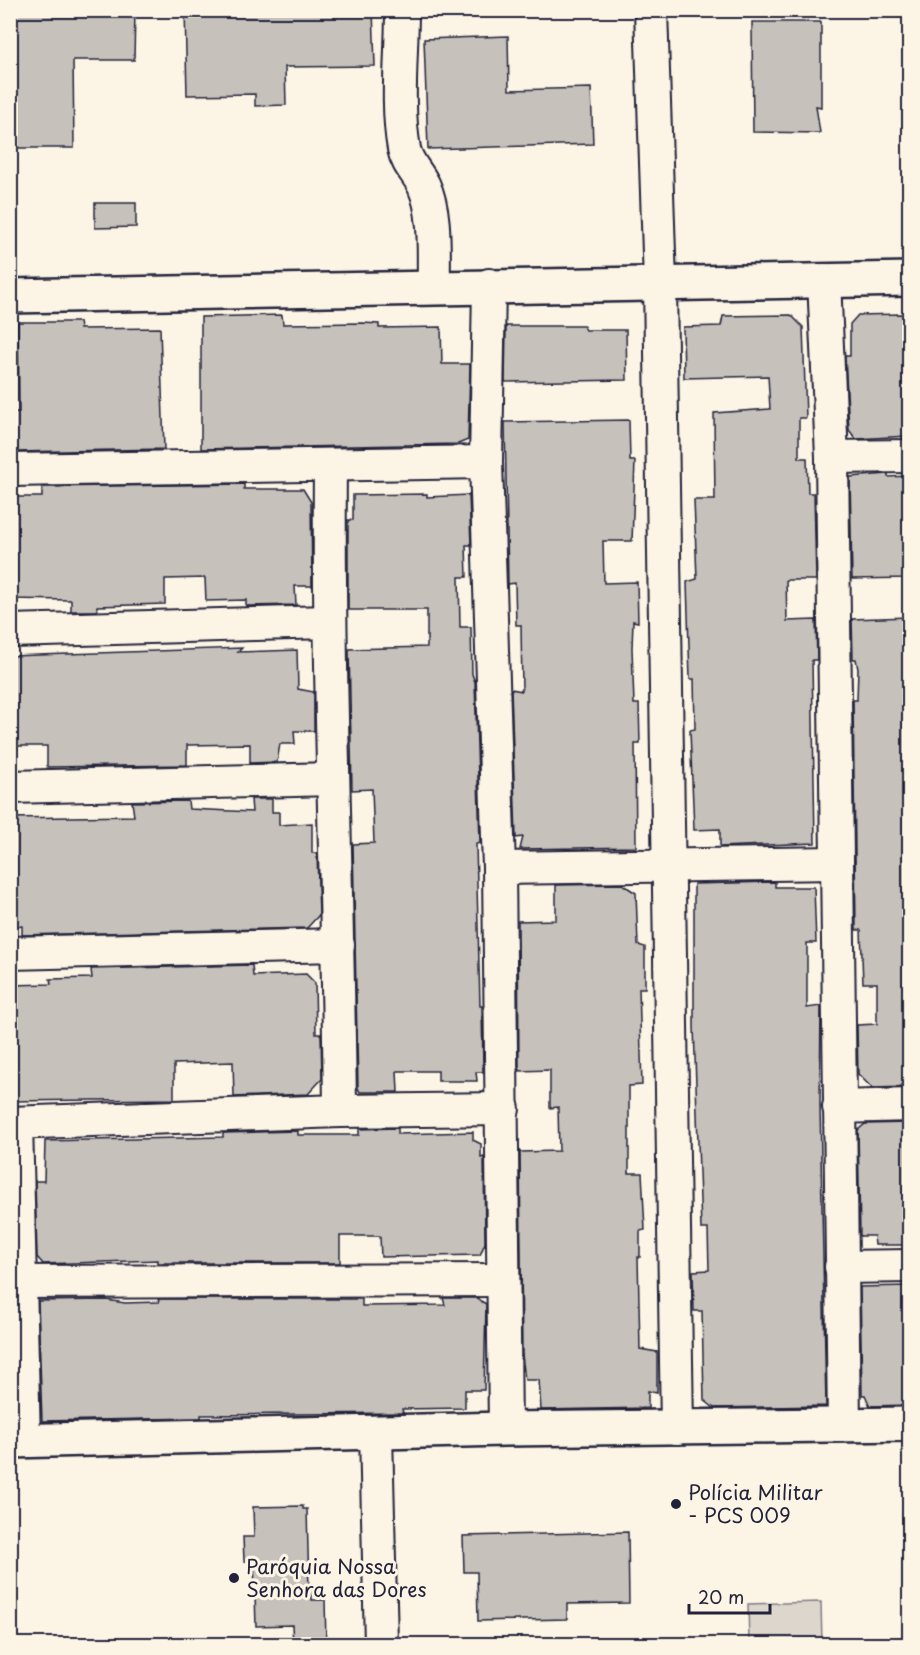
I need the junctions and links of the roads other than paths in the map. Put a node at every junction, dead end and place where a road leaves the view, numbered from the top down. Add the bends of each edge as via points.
1 (402, 10) edge
2 (651, 10) edge
3 (909, 279) edge
4 (824, 280) junction
5 (660, 284) junction
6 (489, 285) junction
7 (434, 286) junction
8 (10, 296) edge
9 (909, 456) edge
10 (832, 457) junction
11 (486, 462) junction
12 (330, 465) junction
13 (10, 470) edge
14 (328, 622) junction
15 (10, 631) edge
16 (333, 779) junction
17 (10, 787) edge
18 (836, 863) junction
19 (667, 864) junction
20 (499, 868) junction
21 (338, 945) junction
22 (10, 953) edge
23 (909, 1105) edge
24 (838, 1107) junction
25 (503, 1109) junction
26 (340, 1111) junction
27 (13, 1123) edge
28 (909, 1266) edge
29 (841, 1267) junction
30 (502, 1280) junction
31 (15, 1282) edge
32 (909, 1424) edge
33 (844, 1425) junction
34 (677, 1428) junction
35 (505, 1429) junction
36 (376, 1433) junction
37 (17, 1441) edge
38 (381, 1644) edge

1 - 7 street via 402,132 405,152 423,185 431,212
2 - 5 street
3 - 4 street
4 - 5 street
4 - 10 street
5 - 6 street
5 - 19 street
6 - 7 street
6 - 11 street
7 - 8 street
9 - 10 street
10 - 18 street
11 - 12 street
11 - 20 street
12 - 13 street
12 - 14 street
14 - 15 street
14 - 16 street
16 - 17 street
16 - 21 street
18 - 19 street
18 - 24 street
19 - 20 street
19 - 34 street
20 - 25 street
21 - 22 street
21 - 26 street
23 - 24 street
24 - 29 street
25 - 26 street
25 - 30 street
26 - 27 street
27 - 31 street
28 - 29 street
29 - 33 street
30 - 31 street
30 - 35 street
31 - 37 street
32 - 33 street
33 - 34 street
34 - 35 street
35 - 36 street
36 - 37 street
36 - 38 street

